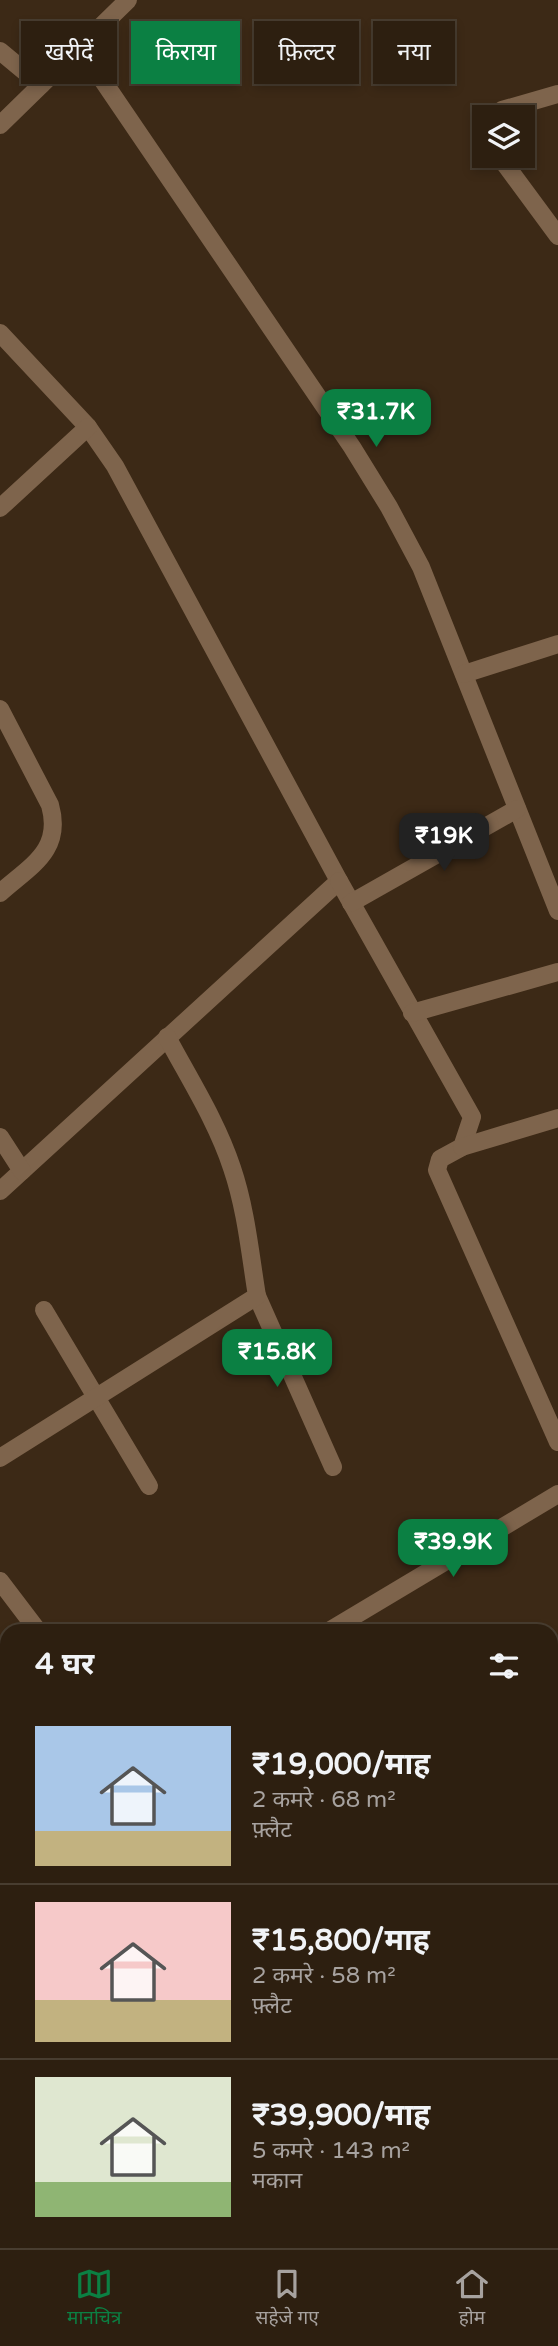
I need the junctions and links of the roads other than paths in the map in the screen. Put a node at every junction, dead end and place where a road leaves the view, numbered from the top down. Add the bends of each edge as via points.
1 (128, 0) edge
2 (107, 21) edge
3 (0, 51) edge
4 (105, 84) edge
5 (41, 85) joint
6 (558, 94) edge
7 (520, 105) edge
8 (0, 125) edge
9 (508, 168) edge
10 (558, 236) edge
11 (0, 333) edge
12 (88, 426) junction
13 (0, 508) edge
14 (558, 644) edge
15 (464, 674) junction
16 (0, 709) edge
17 (517, 809) junction
18 (339, 881) junction
19 (0, 893) edge
20 (351, 903) junction
21 (558, 911) edge
22 (558, 972) edge
23 (412, 1013) junction
24 (167, 1037) junction
25 (558, 1118) edge
26 (0, 1137) edge
27 (463, 1147) junction
28 (22, 1171) junction
29 (0, 1191) edge
30 (257, 1296) junction
31 (44, 1310) dead end
32 (97, 1396) junction
33 (558, 1442) edge
34 (0, 1458) edge
35 (333, 1467) dead end
36 (149, 1486) dead end
37 (558, 1493) edge
38 (0, 1581) edge
39 (33, 1624) edge
40 (342, 1624) edge

1 - 2 street
3 - 5 street
4 - 15 street via 389,507 421,567
5 - 8 street
6 - 7 street
9 - 10 street
11 - 12 street
12 - 13 street
12 - 18 street via 115,466
14 - 15 street
15 - 17 street
16 - 19 street via 50,805 54,835 43,855
17 - 20 street
17 - 21 street
18 - 20 street
18 - 24 street
20 - 23 street
22 - 23 street
23 - 27 street via 472,1117
24 - 28 street
24 - 30 street via 233,1169
25 - 27 street
26 - 28 street
27 - 33 street via 440,1159 440,1180
28 - 29 street
30 - 32 street
30 - 35 street
31 - 32 street
32 - 34 street
32 - 36 street
37 - 40 street
38 - 39 street

